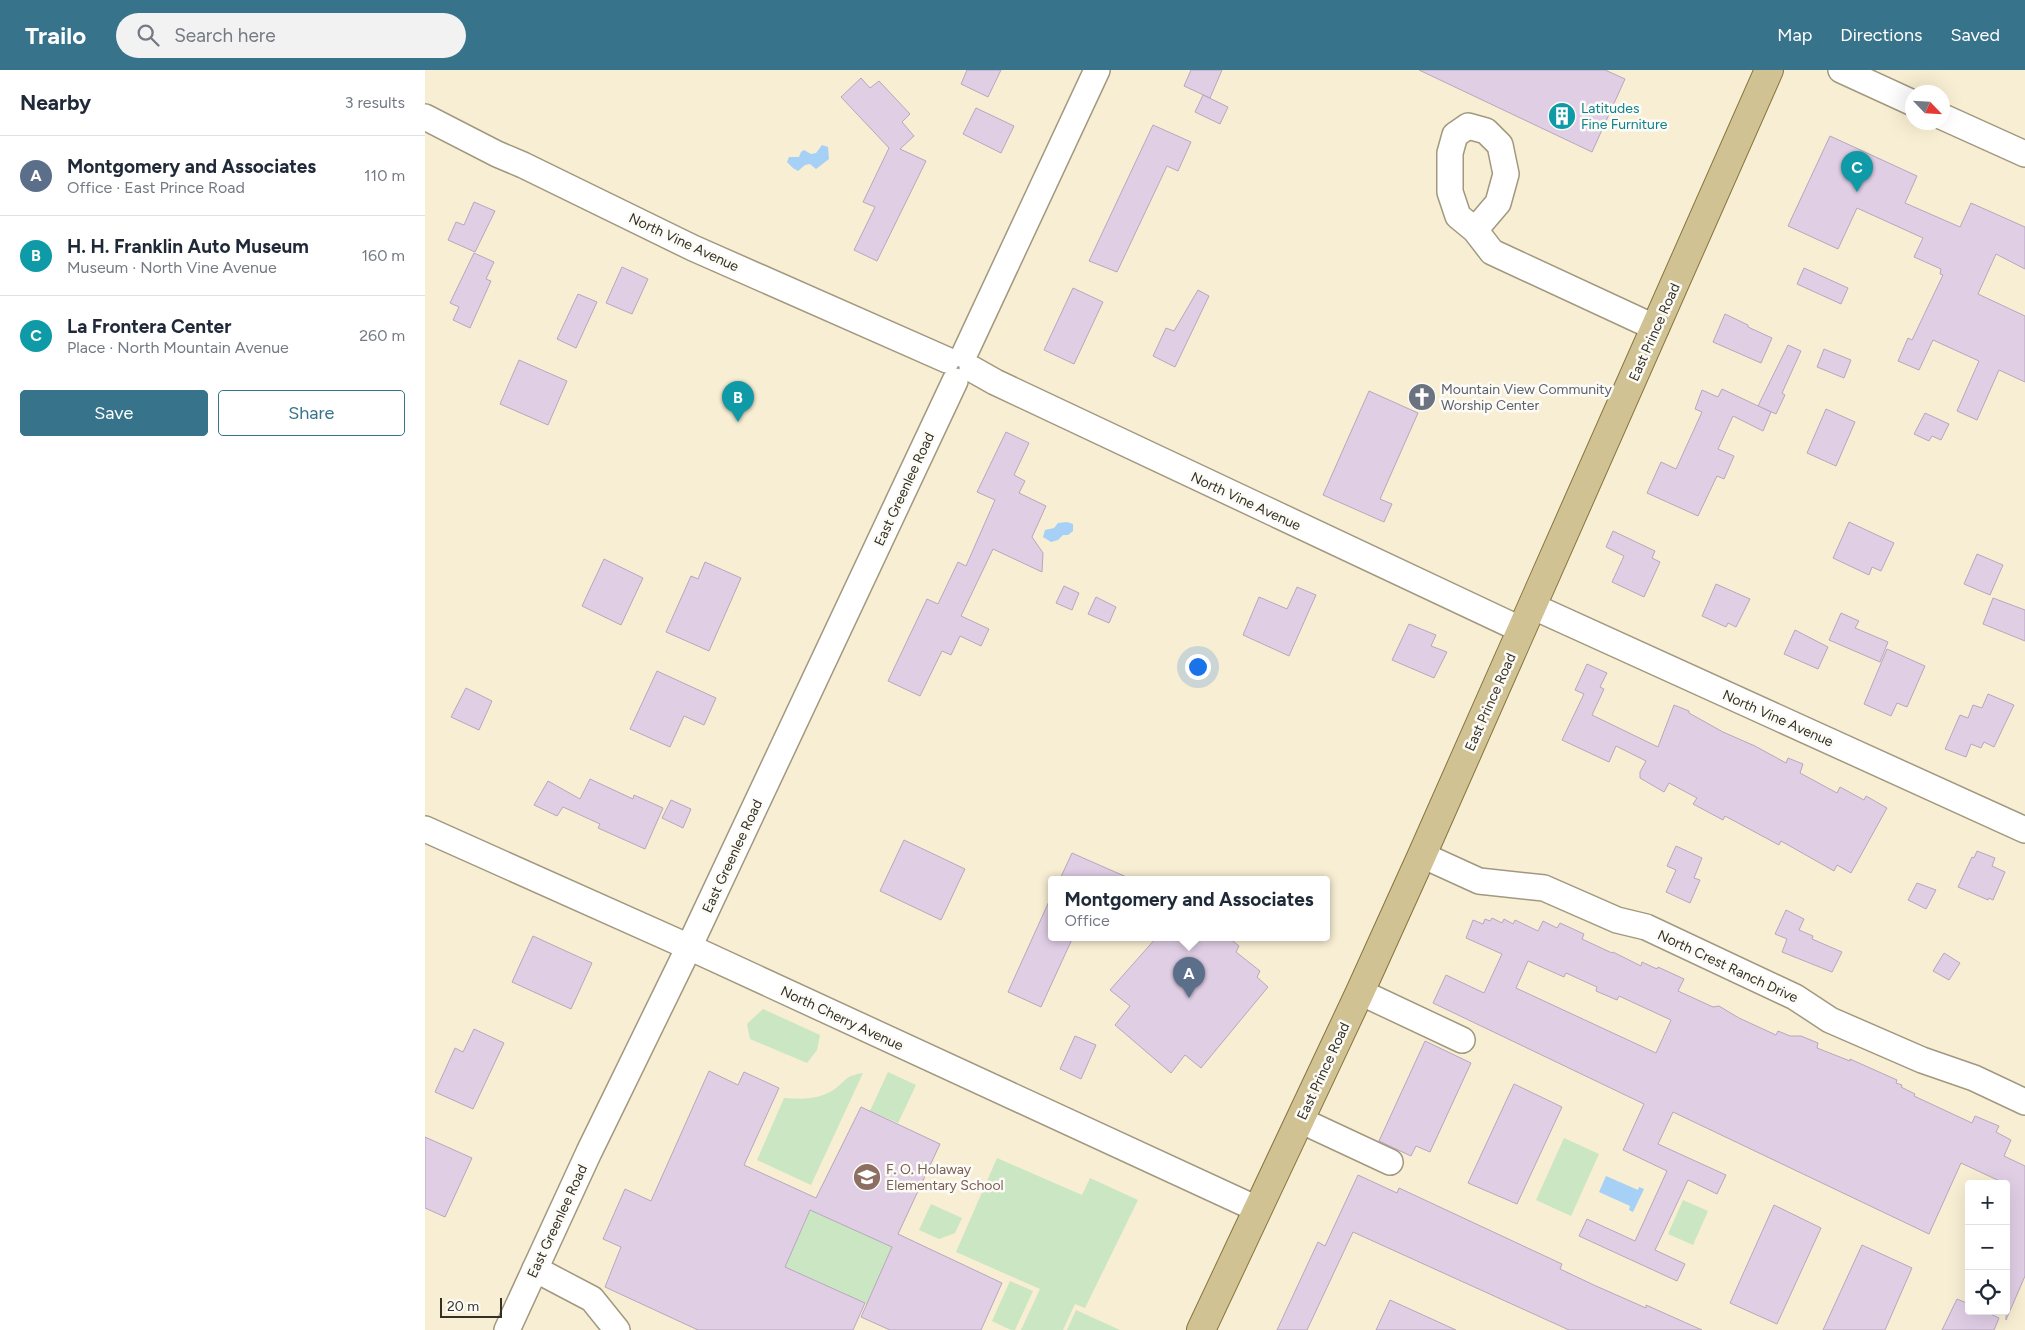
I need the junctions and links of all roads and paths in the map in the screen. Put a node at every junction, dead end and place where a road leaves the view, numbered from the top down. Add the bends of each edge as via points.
1 (1097, 70) edge
2 (1769, 70) edge
3 (1841, 70) edge
4 (1905, 99) edge
5 (425, 117) edge
6 (1950, 119) edge
7 (2025, 154) edge
8 (1475, 230) dead end
9 (1656, 328) junction
10 (959, 366) junction
11 (1527, 618) junction
12 (425, 829) edge
13 (2025, 830) edge
14 (1422, 855) junction
15 (689, 947) junction
16 (1360, 992) junction
17 (1462, 1040) dead end
18 (2025, 1102) edge
19 (1300, 1120) junction
20 (1391, 1162) dead end
21 (1257, 1210) junction
22 (535, 1269) junction
23 (507, 1330) edge
24 (617, 1330) edge
25 (1201, 1330) edge

1 - 10 street, East Greenlee Road
2 - 9 main road, East Prince Road
3 - 4 street
5 - 10 street, North Vine Avenue via 693,248
6 - 7 street
8 - 9 street via 1492,252
9 - 11 main road, East Prince Road
10 - 11 street, North Vine Avenue via 1261,508
10 - 15 street, East Greenlee Road
11 - 13 street, North Vine Avenue
11 - 14 main road, East Prince Road
12 - 15 street, North Cherry Avenue
14 - 16 main road, East Prince Road
14 - 18 street, North Crest Ranch Drive via 1479,881 1544,888 1617,920 1646,927 1795,996 1830,1020
15 - 21 street, North Cherry Avenue
15 - 22 street, East Greenlee Road
16 - 17 street
16 - 19 main road, East Prince Road
19 - 20 street
19 - 21 main road, East Prince Road
21 - 25 main road, East Prince Road
22 - 23 street, East Greenlee Road
22 - 24 street via 591,1299

